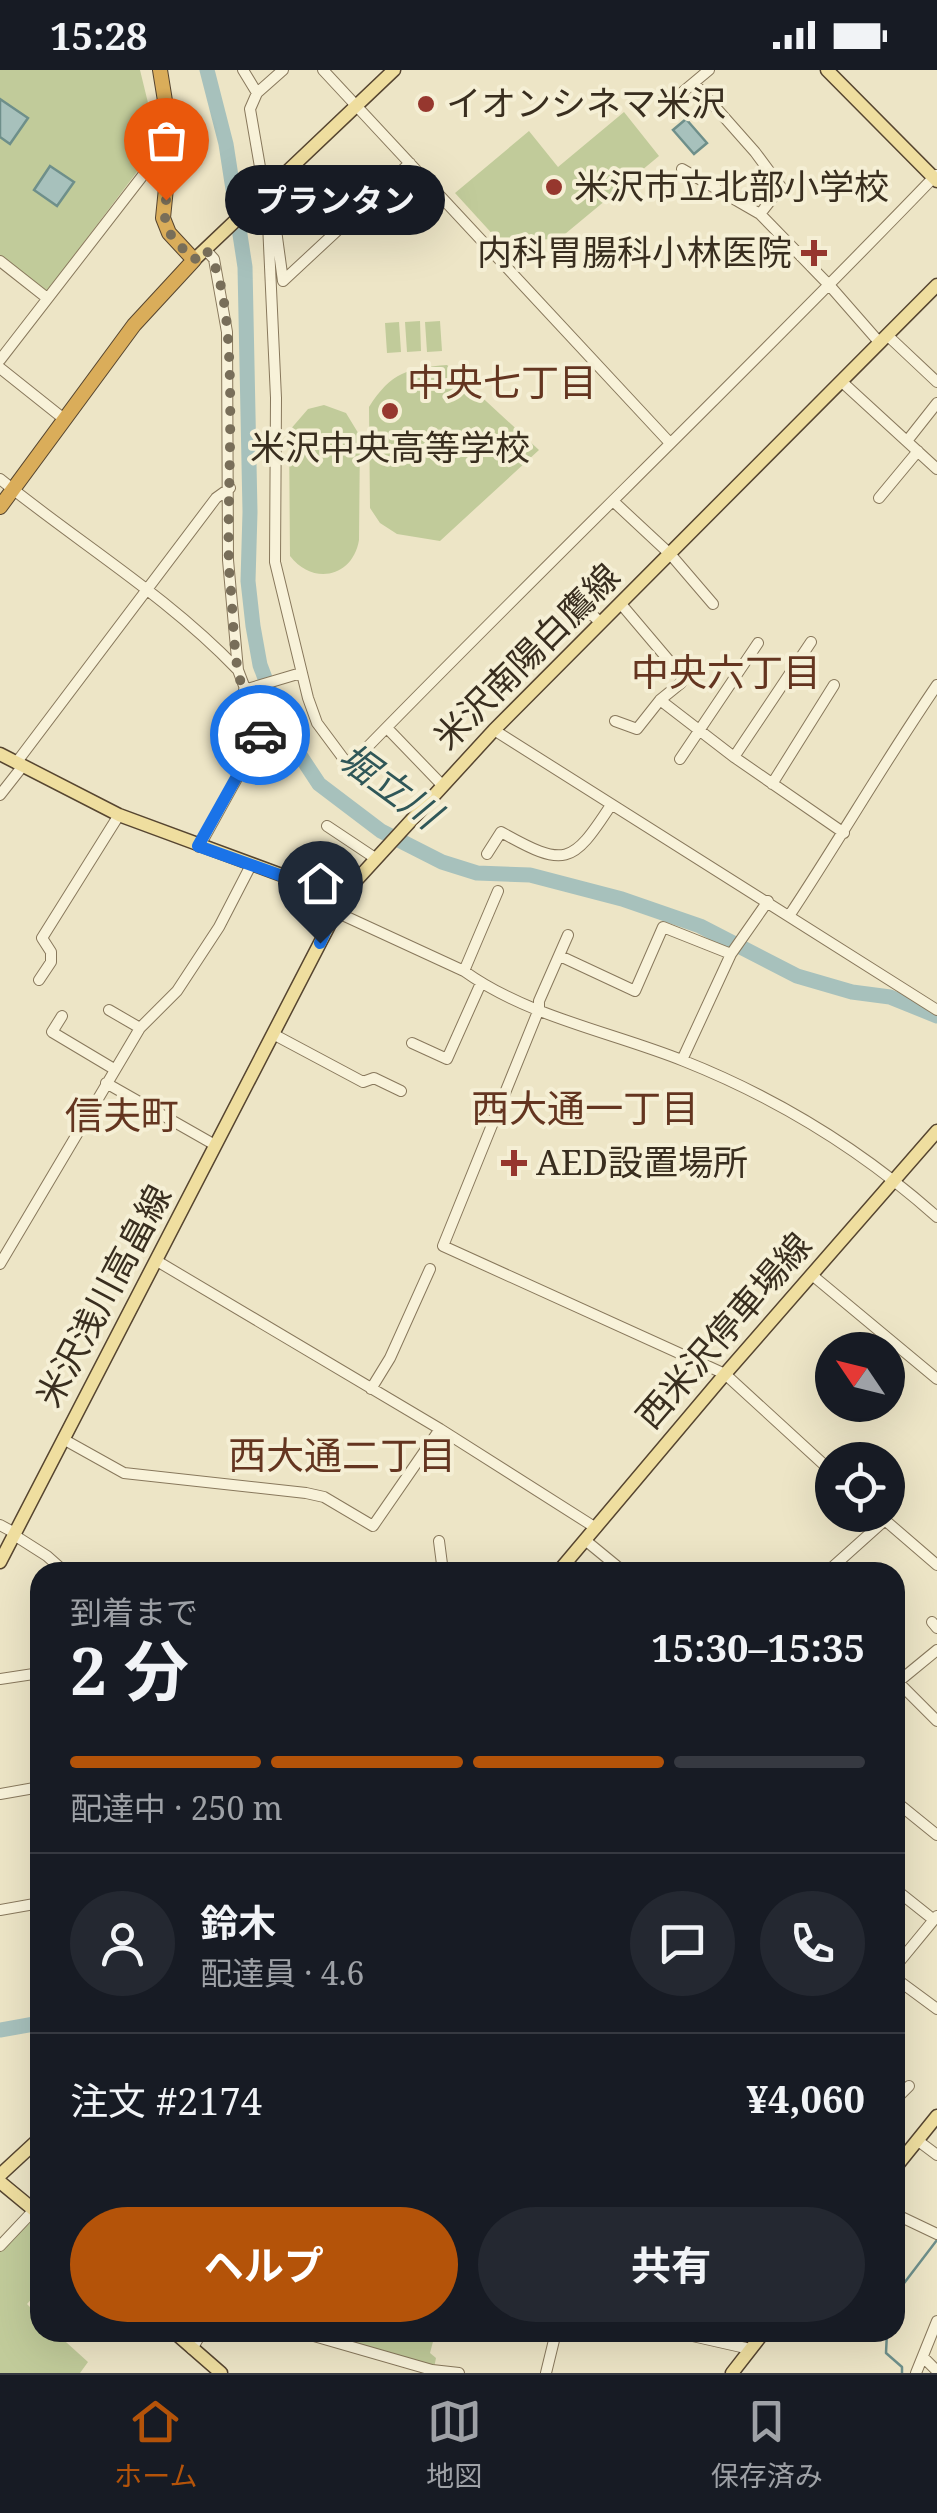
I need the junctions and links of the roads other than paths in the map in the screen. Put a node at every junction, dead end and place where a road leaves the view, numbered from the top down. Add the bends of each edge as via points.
1 (160, 70) edge
2 (243, 70) edge
3 (283, 70) edge
4 (323, 70) edge
5 (394, 70) edge
6 (827, 70) edge
7 (706, 71) edge
8 (694, 83) junction
9 (257, 92) junction
10 (679, 95) dead end
11 (356, 105) junction
12 (171, 138) junction
13 (410, 162) junction
14 (682, 169) dead end
15 (936, 178) edge
16 (261, 195) junction
17 (760, 214) junction
18 (268, 223) dead end
19 (200, 254) junction
20 (0, 261) edge
21 (937, 285) edge
22 (830, 286) junction
23 (47, 298) junction
24 (883, 339) junction
25 (5, 343) edge
26 (0, 360) edge
27 (0, 368) edge
28 (841, 381) junction
29 (937, 382) edge
30 (937, 403) edge
31 (64, 419) junction
32 (907, 441) junction
33 (670, 443) junction
34 (918, 451) junction
35 (937, 469) edge
36 (0, 480) edge
37 (230, 488) junction
38 (13, 490) junction
39 (878, 498) dead end
40 (613, 501) junction
41 (0, 508) edge
42 (672, 554) junction
43 (148, 591) junction
44 (572, 596) dead end
45 (620, 604) junction
46 (713, 604) dead end
47 (602, 623) junction
48 (811, 642) dead end
49 (758, 644) dead end
50 (238, 670) junction
51 (301, 673) junction
52 (834, 685) dead end
53 (937, 685) edge
54 (246, 689) junction
55 (660, 700) junction
56 (615, 721) dead end
57 (386, 728) junction
58 (494, 730) junction
59 (698, 731) junction
60 (0, 754) edge
61 (734, 757) junction
62 (680, 758) dead end
63 (19, 765) junction
64 (772, 784) junction
65 (442, 785) junction
66 (0, 794) edge
67 (611, 804) junction
68 (119, 815) junction
69 (327, 826) dead end
70 (844, 833) junction
71 (198, 846) junction
72 (487, 854) dead end
73 (377, 856) junction
74 (251, 865) junction
75 (498, 891) dead end
76 (341, 897) junction
77 (768, 902) junction
78 (336, 912) junction
79 (789, 916) junction
80 (568, 935) dead end
81 (731, 954) junction
82 (560, 956) junction
83 (464, 971) junction
84 (39, 980) dead end
85 (481, 983) junction
86 (539, 1009) junction
87 (109, 1010) dead end
88 (937, 1010) edge
89 (62, 1016) dead end
90 (140, 1028) junction
91 (273, 1034) junction
92 (412, 1043) dead end
93 (682, 1060) junction
94 (114, 1069) junction
95 (106, 1083) junction
96 (401, 1091) dead end
97 (937, 1131) edge
98 (215, 1144) junction
99 (896, 1180) junction
100 (937, 1217) edge
101 (157, 1261) junction
102 (0, 1264) edge
103 (430, 1269) dead end
104 (812, 1274) junction
105 (725, 1374) junction
106 (937, 1380) edge
107 (371, 1389) junction
108 (440, 1430) junction
109 (63, 1439) junction
110 (815, 1456) edge
111 (0, 1525) edge
112 (596, 1528) junction
113 (868, 1532) edge
114 (898, 1532) edge
115 (15, 1534) junction
116 (585, 1540) junction
117 (439, 1541) dead end
118 (0, 1562) edge
119 (54, 1562) edge
120 (442, 1562) edge
121 (566, 1562) edge
122 (612, 1562) edge
123 (837, 1562) edge
124 (937, 1565) edge
125 (937, 1650) edge
126 (905, 1674) edge
127 (30, 1675) edge
128 (0, 1680) edge
129 (905, 1688) edge
130 (937, 1721) edge
131 (30, 1788) edge
132 (0, 1794) edge
133 (905, 1809) edge
134 (937, 1835) edge
135 (905, 1896) edge
136 (30, 1905) edge
137 (0, 1910) edge
138 (936, 1918) edge
139 (905, 1955) edge
140 (905, 1985) edge
141 (937, 2009) edge
142 (909, 2086) dead end
143 (905, 2090) edge
144 (937, 2116) edge
145 (917, 2140) junction
146 (30, 2148) edge
147 (905, 2148) edge
148 (937, 2155) edge
149 (0, 2178) edge
150 (30, 2206) edge
151 (30, 2218) edge
152 (905, 2219) edge
153 (937, 2234) edge
154 (0, 2246) edge
155 (937, 2321) edge
156 (185, 2342) edge
157 (196, 2342) edge
158 (333, 2342) edge
159 (554, 2342) edge
160 (720, 2342) edge
161 (756, 2342) edge
162 (192, 2349) junction
163 (750, 2349) junction
164 (922, 2358) junction
165 (937, 2371) edge
166 (431, 2372) edge
167 (220, 2373) edge
168 (459, 2373) edge
169 (546, 2373) edge
170 (732, 2373) edge
171 (916, 2373) edge

1 - 12 highway
2 - 9 street
3 - 9 street
4 - 11 street
5 - 11 main road
6 - 15 main road
7 - 8 street
8 - 10 street
8 - 17 street via 780,188
9 - 16 street via 250,109
11 - 13 street
11 - 16 main road
12 - 19 highway via 163,218 169,233
12 - 23 street
13 - 16 street via 283,281 273,208
13 - 33 street
14 - 17 street
15 - 22 street
16 - 19 main road
17 - 22 street
18 - 51 street via 276,562
19 - 31 highway via 134,325
19 - 37 street via 214,259 226,312
20 - 23 street
21 - 24 main road, 米沢南陽白鷹線
22 - 24 street
22 - 33 street
23 - 25 street
24 - 28 main road, 米沢南陽白鷹線
24 - 29 street
25 - 26 street
27 - 31 street
28 - 32 street
28 - 42 main road, 米沢南陽白鷹線
30 - 32 street
31 - 38 highway
32 - 34 street
33 - 40 street
34 - 35 street
34 - 39 street
36 - 38 street
37 - 43 street
37 - 50 street via 228,560
38 - 41 highway
38 - 43 street
40 - 42 street
40 - 57 street
42 - 45 main road, 米沢南陽白鷹線
42 - 46 street
43 - 50 street
43 - 63 street
44 - 47 street
45 - 47 main road, 米沢南陽白鷹線
45 - 55 street via 682,676
47 - 58 main road, 米沢南陽白鷹線
48 - 61 street
49 - 59 street
50 - 54 street
51 - 54 street
51 - 57 street via 317,723 349,766
52 - 64 street
53 - 70 street
54 - 71 street via 262,732
55 - 56 street via 637,729
55 - 59 street
57 - 65 street
58 - 65 main road, 米沢南陽白鷹線
58 - 67 street
59 - 61 street
59 - 62 street
60 - 63 main road
61 - 64 street
63 - 66 street
63 - 68 main road
64 - 70 street
65 - 73 main road, 米沢南陽白鷹線
67 - 72 street via 586,843 564,857 541,855 501,832
67 - 77 street
68 - 71 main road
68 - 84 street via 42,938 52,962
69 - 73 street
70 - 79 street
71 - 74 main road
73 - 76 main road, 米沢南陽白鷹線
74 - 76 main road
74 - 90 street via 177,991
75 - 83 street
76 - 78 main road, 米沢浅川高畠線
77 - 79 street
77 - 81 street
78 - 83 street
78 - 91 main road, 米沢浅川高畠線
79 - 88 street
80 - 82 street
81 - 82 street via 663,927 635,991
81 - 93 street
82 - 86 street
83 - 85 street
85 - 86 street
85 - 92 street via 447,1059
86 - 93 street
86 - 105 street via 444,1246
87 - 90 street
89 - 94 street via 52,1032
90 - 94 street
91 - 96 street via 363,1082 374,1078
91 - 98 main road, 米沢浅川高畠線
93 - 99 street via 789,1109
94 - 95 street
95 - 98 street
95 - 102 street
97 - 99 main road, 西米沢停車場線
98 - 101 main road, 米沢浅川高畠線
99 - 100 street
99 - 104 main road, 西米沢停車場線
101 - 107 street
101 - 109 main road, 米沢浅川高畠線
103 - 107 street
104 - 105 main road, 西米沢停車場線
104 - 106 street
105 - 110 street
105 - 112 main road, 西米沢停車場線
107 - 108 street
108 - 109 street via 373,1526 306,1493 124,1473
108 - 112 street
109 - 115 main road, 米沢浅川高畠線
111 - 115 street
112 - 116 main road, 西米沢停車場線
113 - 123 street
114 - 124 street
115 - 118 main road, 米沢浅川高畠線
115 - 119 street
116 - 121 main road, 西米沢停車場線
116 - 122 street
117 - 120 street
125 - 126 street
127 - 128 street
129 - 130 street
131 - 132 street
133 - 134 street
135 - 138 street
136 - 137 street
138 - 139 street
140 - 141 street
142 - 143 street
144 - 145 main road
145 - 147 main road
145 - 148 street
146 - 149 main road
149 - 150 main road
151 - 154 street
152 - 153 street
155 - 164 street
156 - 162 main road
157 - 162 street
158 - 166 street
159 - 169 street
160 - 163 street
161 - 163 main road
162 - 167 main road
163 - 170 main road
164 - 165 street
164 - 171 street
166 - 168 street

